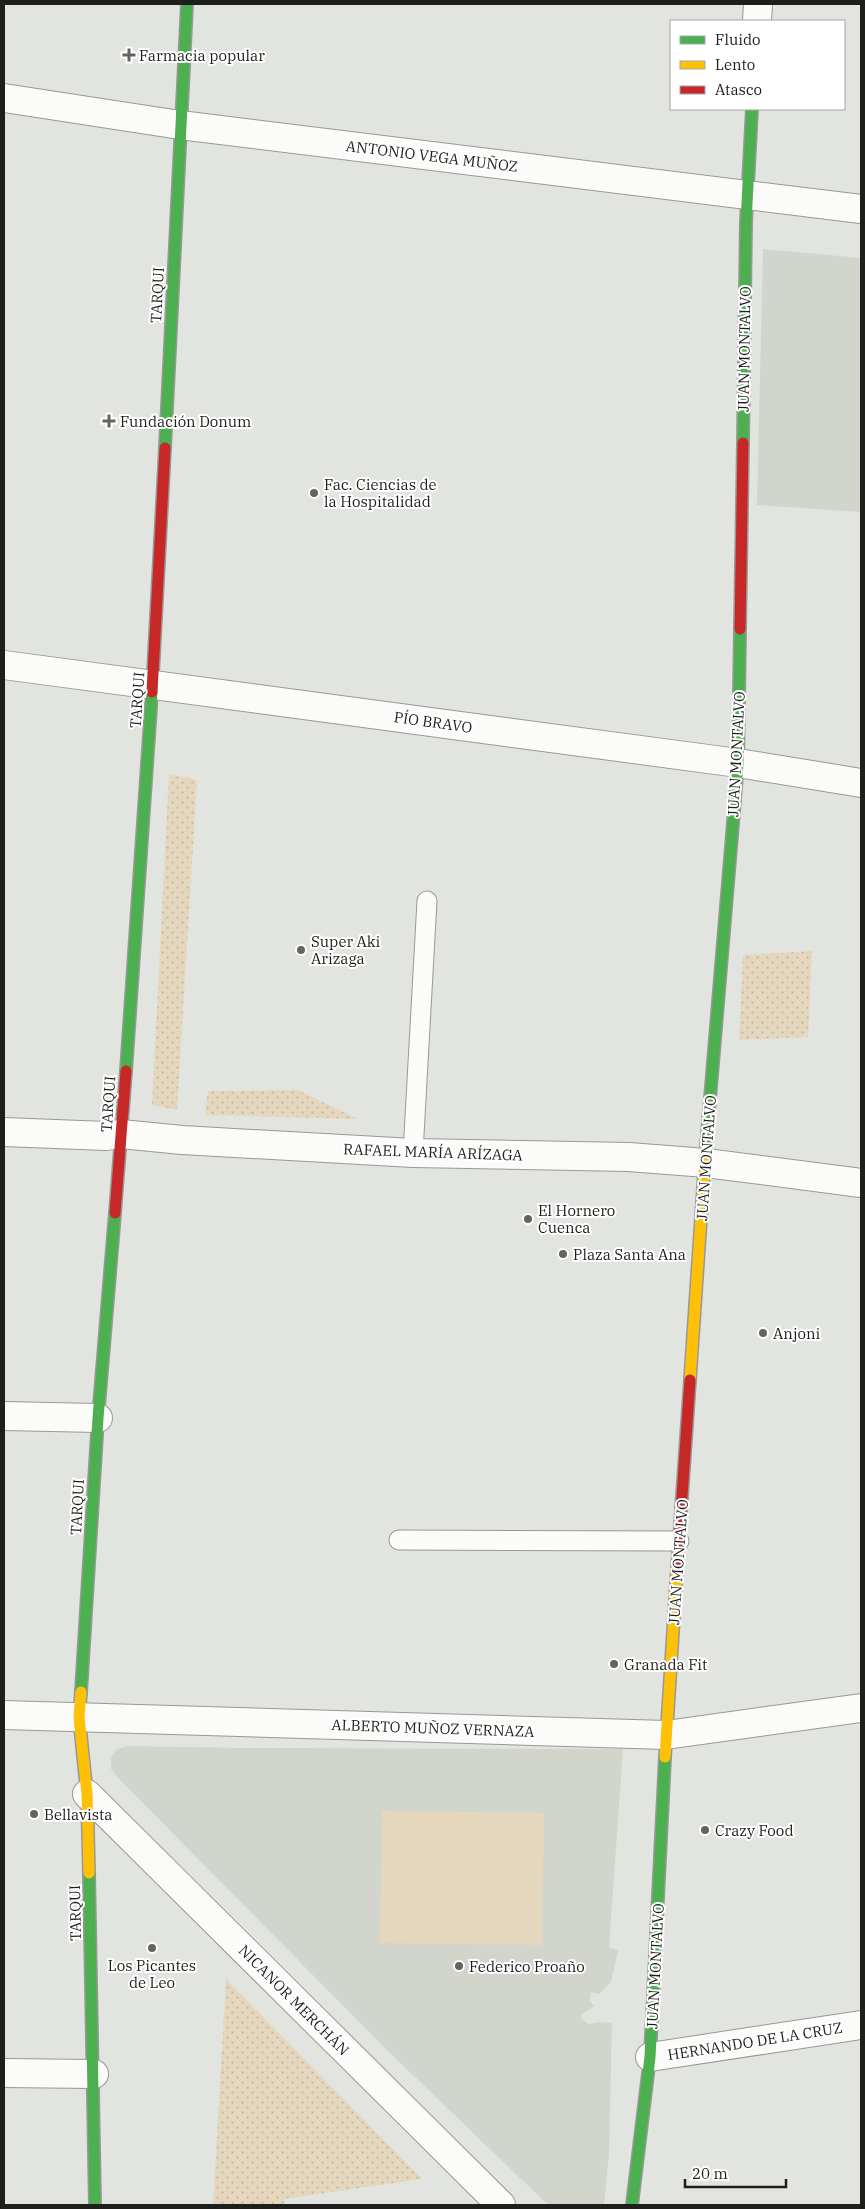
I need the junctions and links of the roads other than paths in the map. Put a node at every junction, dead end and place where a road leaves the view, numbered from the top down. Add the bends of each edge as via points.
1 (187, 4) edge
2 (758, 4) edge
3 (757, 20) edge
4 (4, 98) edge
5 (752, 110) edge
6 (180, 125) junction
7 (748, 196) junction
8 (861, 209) edge
9 (4, 665) edge
10 (153, 684) junction
11 (738, 763) junction
12 (861, 782) edge
13 (427, 901) dead end
14 (4, 1132) edge
15 (121, 1134) junction
16 (413, 1153) junction
17 (706, 1163) junction
18 (861, 1183) edge
19 (4, 1416) edge
20 (98, 1418) junction
21 (399, 1540) dead end
22 (679, 1541) junction
23 (861, 1708) edge
24 (4, 1715) edge
25 (80, 1717) junction
26 (666, 1735) junction
27 (87, 1794) junction
28 (861, 2025) edge
29 (650, 2057) junction
30 (4, 2073) edge
31 (94, 2074) junction
32 (95, 2205) edge
33 (501, 2205) edge
34 (632, 2205) edge

1 - 6 street, TARQUI
2 - 3 street
4 - 6 street, ANTONIO VEGA MUÑOZ
5 - 7 street, JUAN MONTALVO
6 - 7 street, ANTONIO VEGA MUÑOZ
6 - 10 street, TARQUI
7 - 8 street, ANTONIO VEGA MUÑOZ
7 - 11 street, JUAN MONTALVO
9 - 10 street, PÍO BRAVO
10 - 11 street, PÍO BRAVO
10 - 15 street, TARQUI
11 - 12 street, PÍO BRAVO
11 - 17 street, JUAN MONTALVO
13 - 16 lane
14 - 15 street, RAFAEL MARÍA ARÍZAGA
15 - 16 street, RAFAEL MARÍA ARÍZAGA
15 - 20 street, TARQUI
16 - 17 street, RAFAEL MARÍA ARÍZAGA via 629,1157
17 - 18 street, RAFAEL MARÍA ARÍZAGA
17 - 22 street, JUAN MONTALVO
19 - 20 street
20 - 25 street, TARQUI
21 - 22 lane
22 - 26 street, JUAN MONTALVO
23 - 26 street, ALBERTO MUÑOZ VERNAZA
24 - 25 street, ALBERTO MUÑOZ VERNAZA
25 - 26 street, ALBERTO MUÑOZ VERNAZA
25 - 27 street, TARQUI
26 - 29 street, JUAN MONTALVO
27 - 31 street, TARQUI
27 - 33 street, NICANOR MERCHÁN
28 - 29 street, HERNANDO DE LA CRUZ
29 - 34 street, JUAN MONTALVO
30 - 31 street
31 - 32 street, TARQUI

